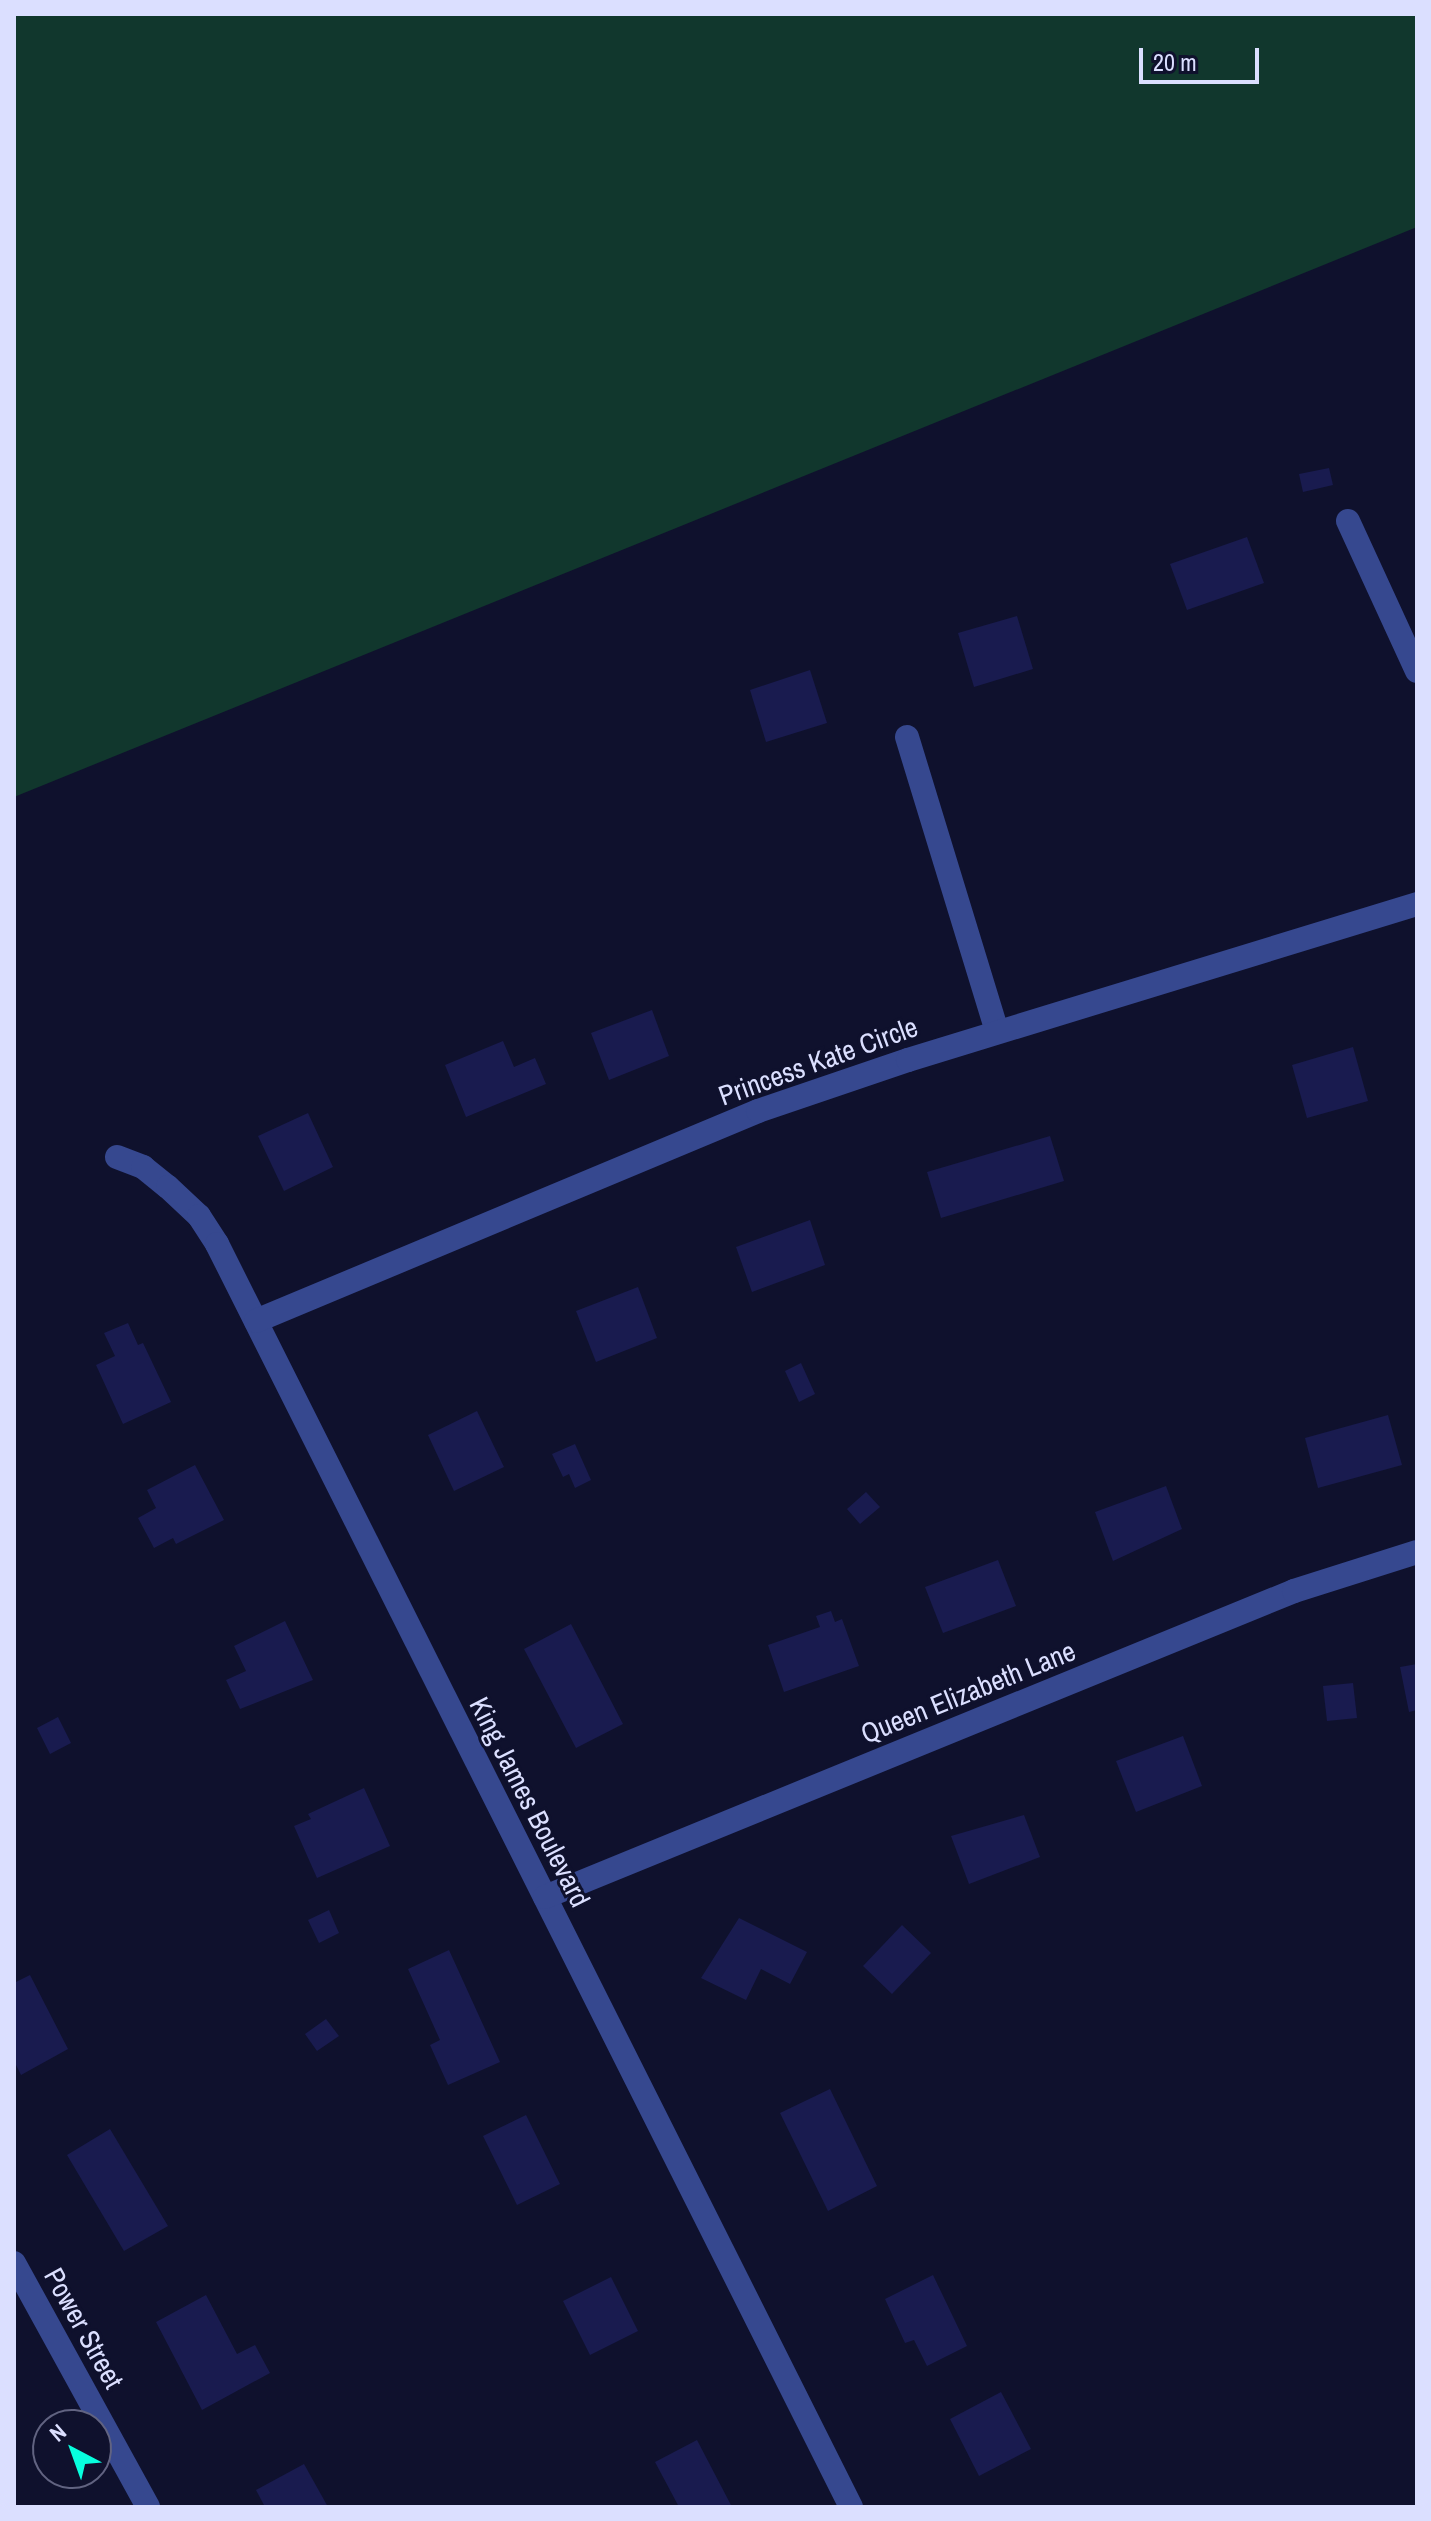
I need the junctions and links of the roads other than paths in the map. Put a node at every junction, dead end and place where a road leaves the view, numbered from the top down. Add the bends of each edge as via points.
1 (1348, 521) dead end
2 (1417, 671) edge
3 (907, 737) dead end
4 (1417, 904) edge
5 (997, 1032) junction
6 (117, 1157) dead end
7 (256, 1321) junction
8 (1417, 1552) edge
9 (545, 1897) junction
10 (14, 2263) edge
11 (148, 2507) edge
12 (851, 2507) edge

1 - 2 street
3 - 5 street
4 - 5 street, Princess Kate Circle
5 - 7 street, Princess Kate Circle via 758,1111
6 - 7 street, King James Boulevard via 143,1167 199,1216
7 - 9 street, King James Boulevard
8 - 9 street, Queen Elizabeth Lane via 1294,1591
9 - 12 street, King James Boulevard
10 - 11 street, Power Street

